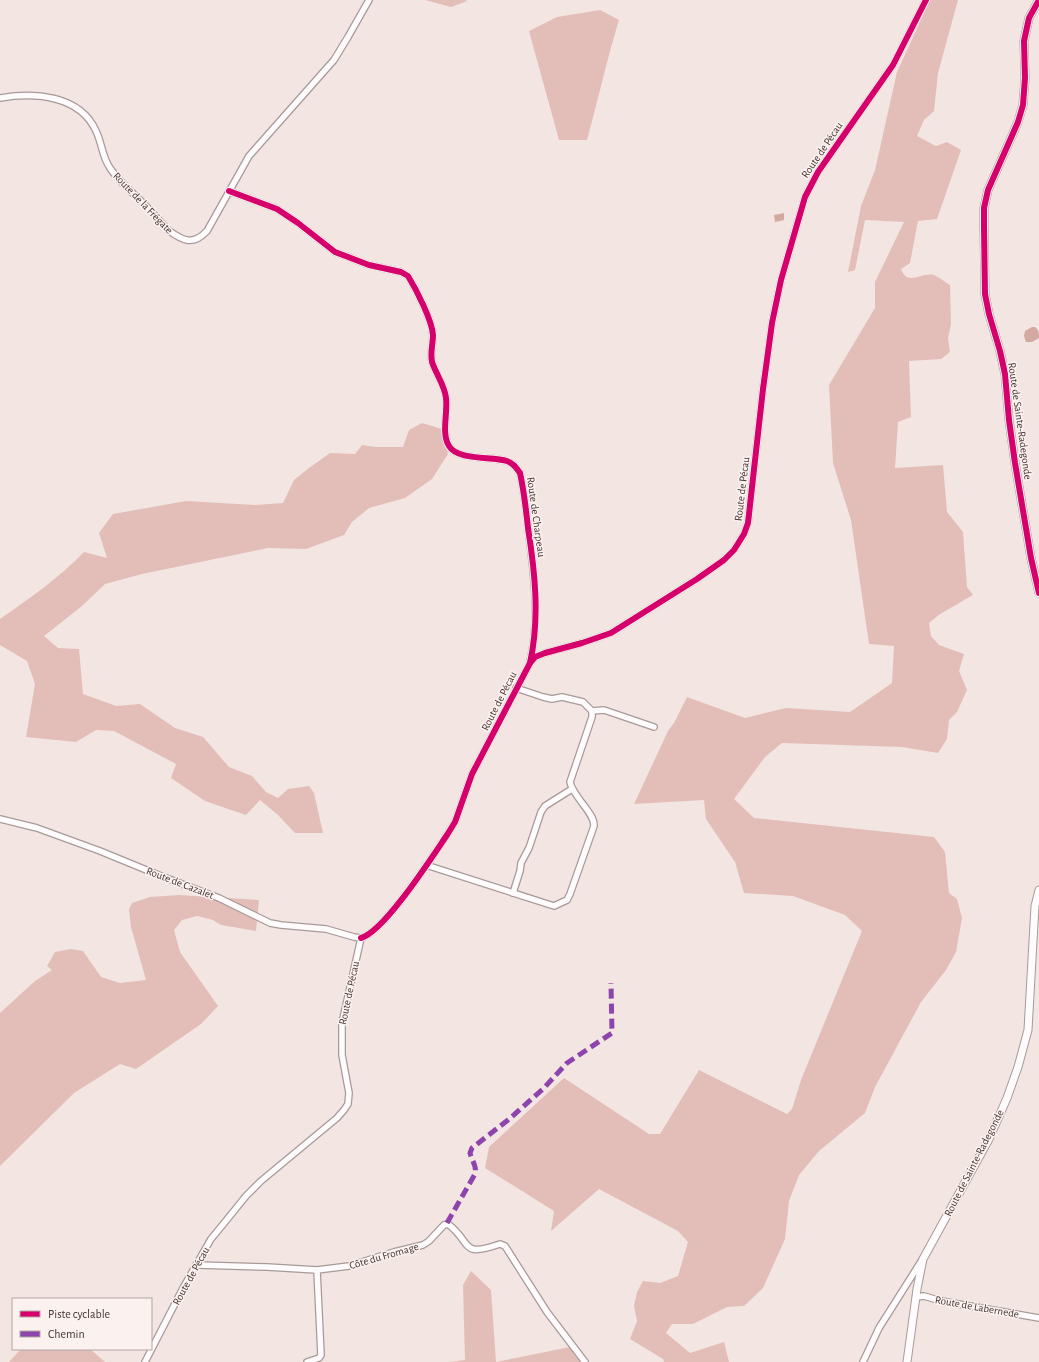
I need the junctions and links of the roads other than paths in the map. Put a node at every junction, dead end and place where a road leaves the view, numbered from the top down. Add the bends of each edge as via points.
1 (369, 0) edge
2 (926, 0) edge
3 (1039, 0) edge
4 (0, 98) edge
5 (229, 191) junction
6 (1039, 593) edge
7 (534, 646) junction
8 (542, 654) junction
9 (530, 663) junction
10 (516, 688) junction
11 (592, 711) junction
12 (654, 727) dead end
13 (572, 789) junction
14 (0, 820) edge
15 (426, 865) junction
16 (1039, 890) edge
17 (513, 893) junction
18 (362, 938) junction
19 (923, 1259) junction
20 (197, 1265) junction
21 (317, 1270) junction
22 (904, 1288) junction
23 (917, 1289) junction
24 (916, 1297) junction
25 (1039, 1318) edge
26 (146, 1362) edge
27 (307, 1362) edge
28 (585, 1362) edge
29 (863, 1362) edge
30 (907, 1362) edge

1 - 5 street, Route de la Frégate via 334,60 249,156
2 - 8 street, Route de Pécau via 893,65 818,172 805,197 781,280 772,323 748,524 744,534 724,560 611,633
3 - 6 street, Route de Sainte-Radegonde via 1029,18 1024,41 1023,105 988,190 984,208 984,227 985,294 1005,374 1015,463
4 - 5 street, Route de la Frégate via 23,94 44,96 77,109 92,123 103,155 118,178 168,230 185,240 201,238
5 - 7 street, Route de Charpeau via 277,209 336,252 408,276 430,322 433,336 432,360 446,396 446,438 450,448 460,454 506,460 520,473 533,561 536,604
7 - 8 street
7 - 9 street, Route de Charpeau
8 - 9 street, Route de Pécau
9 - 10 street, Route de Pécau
10 - 11 street via 543,698 562,697 583,702
10 - 15 street, Route de Pécau via 472,774 455,822
11 - 12 street via 604,710
11 - 13 street via 571,777
13 - 17 street via 545,806 541,812 521,863
13 - 17 street via 591,816 594,826 567,900 554,906
14 - 18 street, Route de Cazalet via 37,828 100,851 219,898 270,923 326,929
15 - 17 street
15 - 18 street, Route de Pécau via 388,916
16 - 19 street, Route de Sainte-Radegonde via 1035,906 1028,1030 1018,1067 989,1139
18 - 20 street, Route de Pécau via 342,1023 342,1055 349,1093 347,1107 246,1196 211,1239
19 - 22 street
19 - 23 street, Route de Sainte-Radegonde
20 - 21 street, Côte du Fromage
20 - 26 street, Route de Pécau
21 - 27 street via 321,1355
21 - 28 street, Côte du Fromage via 355,1265 423,1245 448,1224 472,1249 479,1250 500,1244 505,1246 547,1312
22 - 23 street via 910,1286
22 - 29 street via 879,1328
23 - 24 street, Route de Sainte-Radegonde
24 - 25 street, Route de Labernede via 924,1296
24 - 30 street, Route de Sainte-Radegonde

